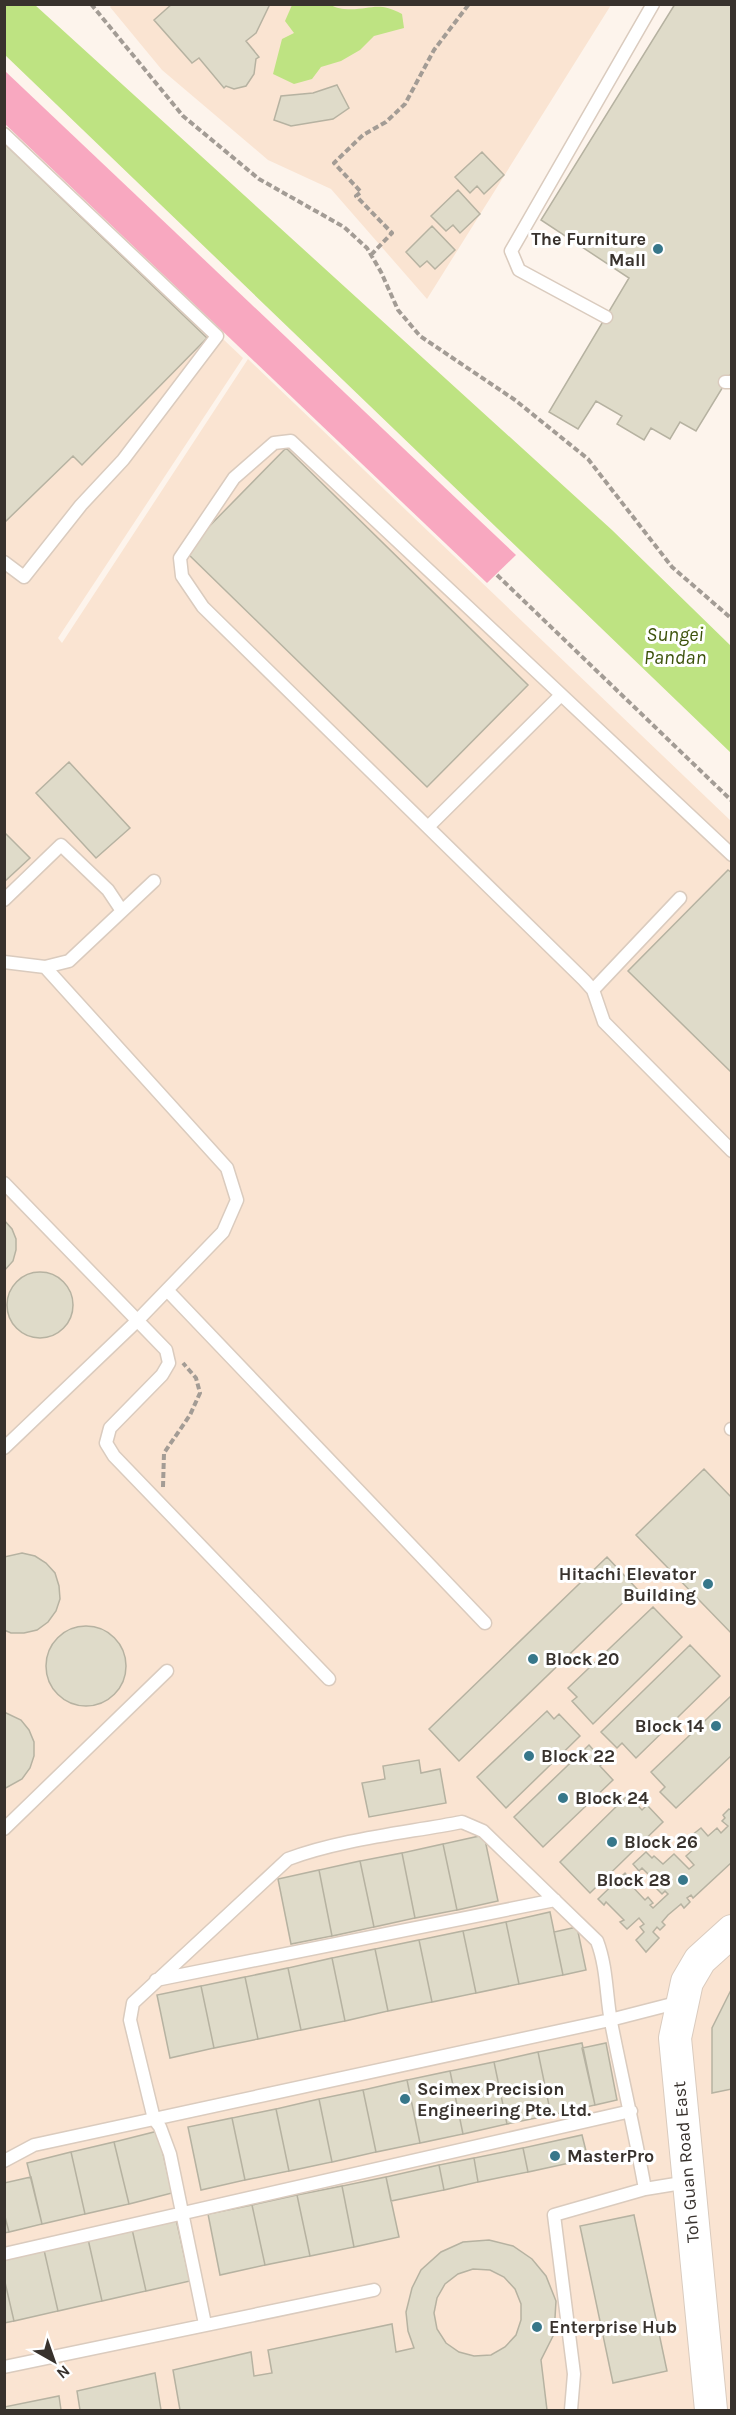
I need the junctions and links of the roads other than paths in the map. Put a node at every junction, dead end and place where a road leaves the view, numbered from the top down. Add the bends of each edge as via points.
1 (653, 4) edge
2 (4, 134) edge
3 (606, 317) dead end
4 (4, 562) edge
5 (561, 695) junction
6 (428, 827) junction
7 (732, 855) edge
8 (154, 881) dead end
9 (680, 898) dead end
10 (4, 900) edge
11 (122, 911) junction
12 (4, 962) edge
13 (45, 967) junction
14 (593, 990) junction
15 (732, 1151) edge
16 (4, 1183) edge
17 (167, 1290) junction
18 (137, 1321) junction
19 (4, 1448) edge
20 (485, 1623) dead end
21 (167, 1671) dead end
22 (329, 1679) dead end
23 (4, 1829) edge
24 (555, 1900) junction
25 (732, 1931) edge
26 (156, 1980) junction
27 (682, 2002) junction
28 (610, 2020) junction
29 (631, 2111) junction
30 (154, 2119) junction
31 (4, 2161) edge
32 (688, 2182) junction
33 (645, 2189) junction
34 (182, 2214) junction
35 (4, 2254) edge
36 (374, 2290) dead end
37 (205, 2324) junction
38 (4, 2367) edge
39 (572, 2410) edge
40 (711, 2410) edge

1 - 3 lane via 511,251 519,270
2 - 4 lane via 217,336 123,460 24,577
5 - 6 lane
5 - 6 lane via 291,441 274,443 234,478 180,558 182,576 203,607
5 - 7 lane
6 - 14 lane
8 - 11 lane
9 - 14 lane
10 - 11 lane via 61,845 108,890
11 - 13 lane via 69,961
12 - 13 lane
13 - 17 lane via 227,1168 237,1200 223,1232
14 - 15 lane via 604,1022
16 - 18 lane
17 - 18 lane
17 - 20 lane
18 - 19 lane
18 - 22 lane via 166,1350 169,1364 110,1428 106,1443 124,1468
21 - 23 lane
24 - 26 lane
24 - 26 lane via 483,1831 462,1821 322,1849 288,1859
24 - 28 lane via 597,1941 603,1958
25 - 27 street, Toh Guan Road East via 700,1960 687,1982
26 - 30 lane via 133,2003 130,2020
27 - 28 lane
27 - 32 street, Toh Guan Road East via 675,2038
28 - 29 lane
28 - 30 lane
29 - 33 lane
29 - 34 lane
30 - 31 lane via 34,2145
30 - 34 lane via 167,2144
32 - 33 lane
32 - 40 street, Toh Guan Road East
33 - 39 lane via 554,2215 574,2374
34 - 35 lane
34 - 37 lane
36 - 37 lane
37 - 38 lane

